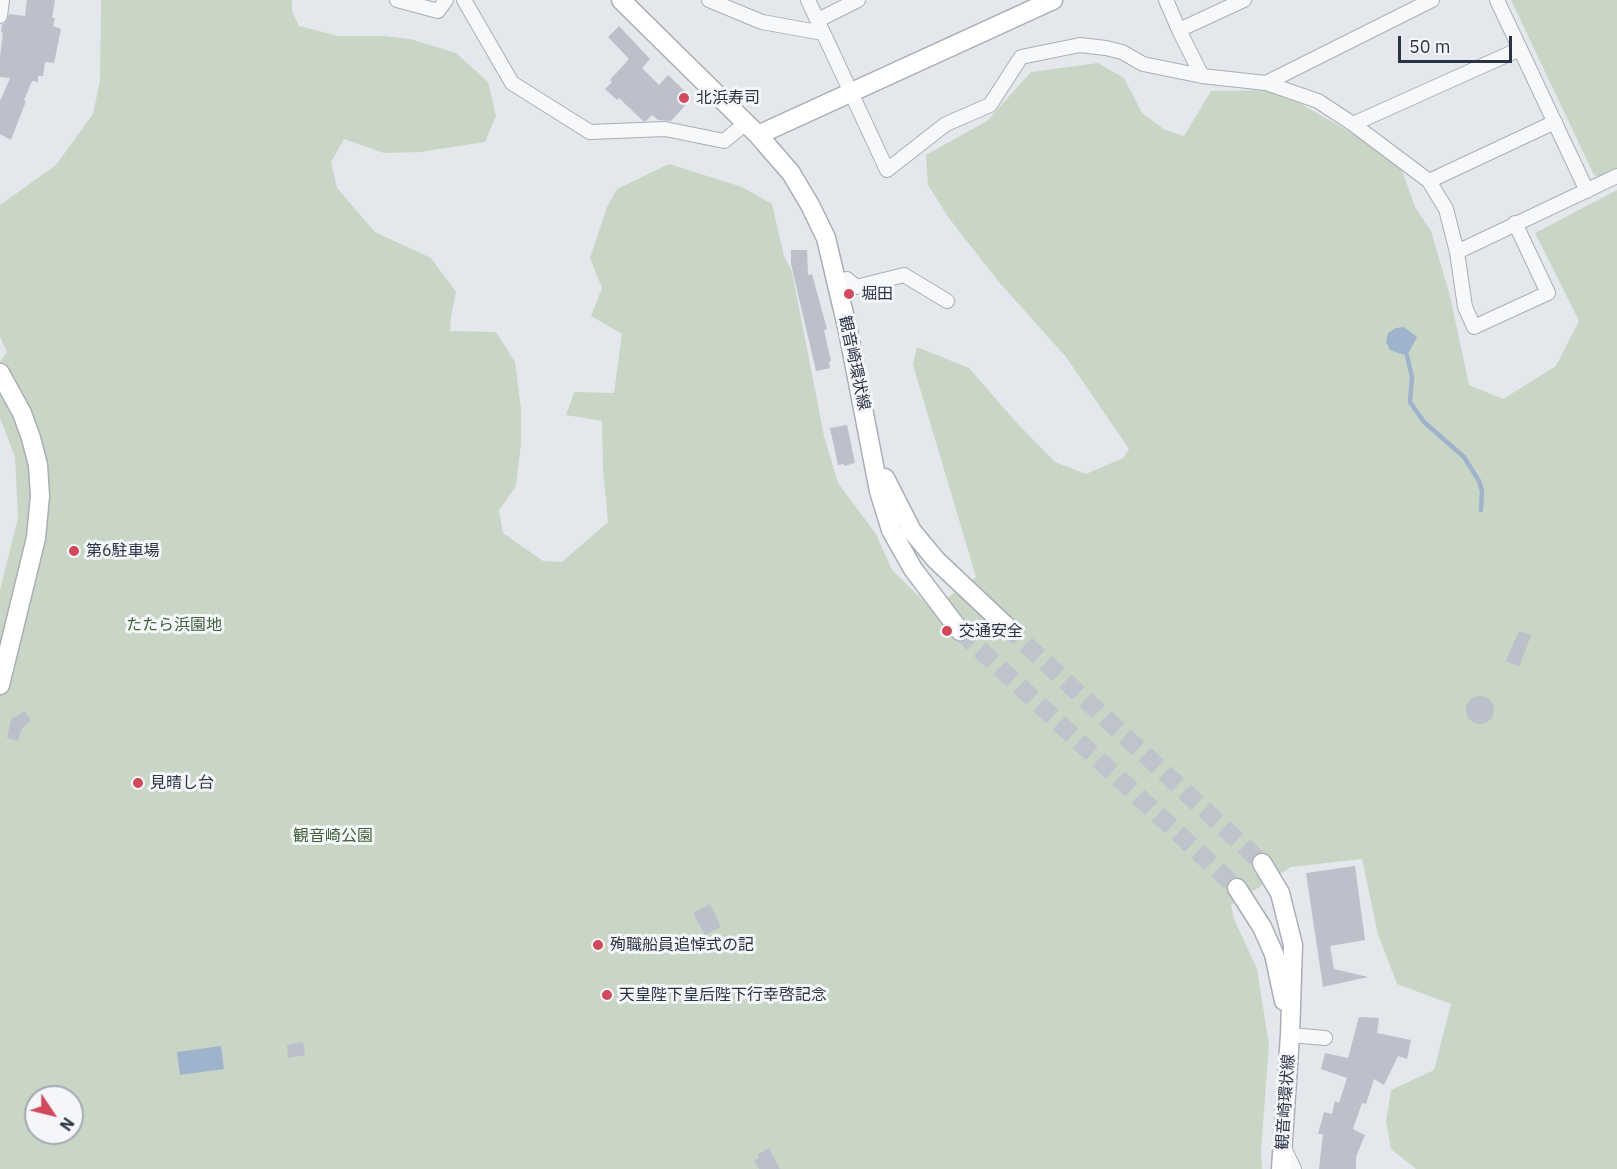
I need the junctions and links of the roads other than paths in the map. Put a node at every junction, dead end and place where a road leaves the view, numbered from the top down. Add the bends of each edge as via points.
1 (2, 0) edge
2 (398, 0) edge
3 (446, 0) edge
4 (464, 0) edge
5 (621, 0) edge
6 (709, 0) edge
7 (808, 0) edge
8 (858, 0) edge
9 (1053, 0) edge
10 (1166, 0) edge
11 (1244, 0) edge
12 (1432, 0) edge
13 (1497, 0) edge
14 (0, 16) edge
15 (820, 26) junction
16 (1179, 30) junction
17 (1520, 49) junction
18 (1202, 76) junction
19 (1266, 83) junction
20 (850, 92) junction
21 (1555, 122) junction
22 (1353, 124) junction
23 (752, 129) junction
24 (1617, 176) edge
25 (1429, 181) junction
26 (1587, 191) junction
27 (1515, 223) junction
28 (1457, 252) junction
29 (836, 282) junction
30 (947, 301) dead end
31 (0, 373) edge
32 (871, 446) junction
33 (1006, 626) tunnel mouth
34 (960, 631) tunnel mouth
35 (0, 685) edge
36 (1262, 863) tunnel mouth
37 (1237, 888) tunnel mouth
38 (1290, 1035) junction
39 (1325, 1038) dead end
40 (1282, 1144) junction
41 (1281, 1169) edge
42 (1294, 1169) edge

1 - 14 street
2 - 3 street via 438,11
4 - 23 street via 512,83 590,132 664,129 724,141
5 - 23 main road, 観音崎環状線
6 - 15 street via 762,22
7 - 15 street
8 - 15 street
9 - 20 main road
10 - 16 street
11 - 16 street
12 - 19 street
13 - 17 street
15 - 20 street
16 - 18 street
17 - 21 street
17 - 22 street
18 - 19 street
18 - 20 street via 1143,64 1122,52 1080,45 1021,57 990,105 946,124 887,170
19 - 22 street via 1318,102
20 - 23 main road
21 - 25 street
21 - 26 street
22 - 25 street
23 - 29 main road, 観音崎環状線 via 791,173 810,205 826,238
24 - 26 street
25 - 28 street via 1446,209
26 - 27 street
27 - 28 street
27 - 28 street via 1548,293 1474,327 1465,307
29 - 30 street via 847,279 856,287 904,275
29 - 32 main road, 観音崎環状線
31 - 35 main road via 31,438 40,496 36,537
32 - 33 main road, 観音崎環状線 via 912,531 936,560
32 - 34 main road, 観音崎環状線 via 891,530 913,569
36 - 38 main road, 観音崎環状線 via 1280,893 1293,945
37 - 38 main road, 観音崎環状線 via 1274,954
38 - 39 street
38 - 40 main road, 観音崎環状線
40 - 41 main road, 観音崎環状線
40 - 42 street

